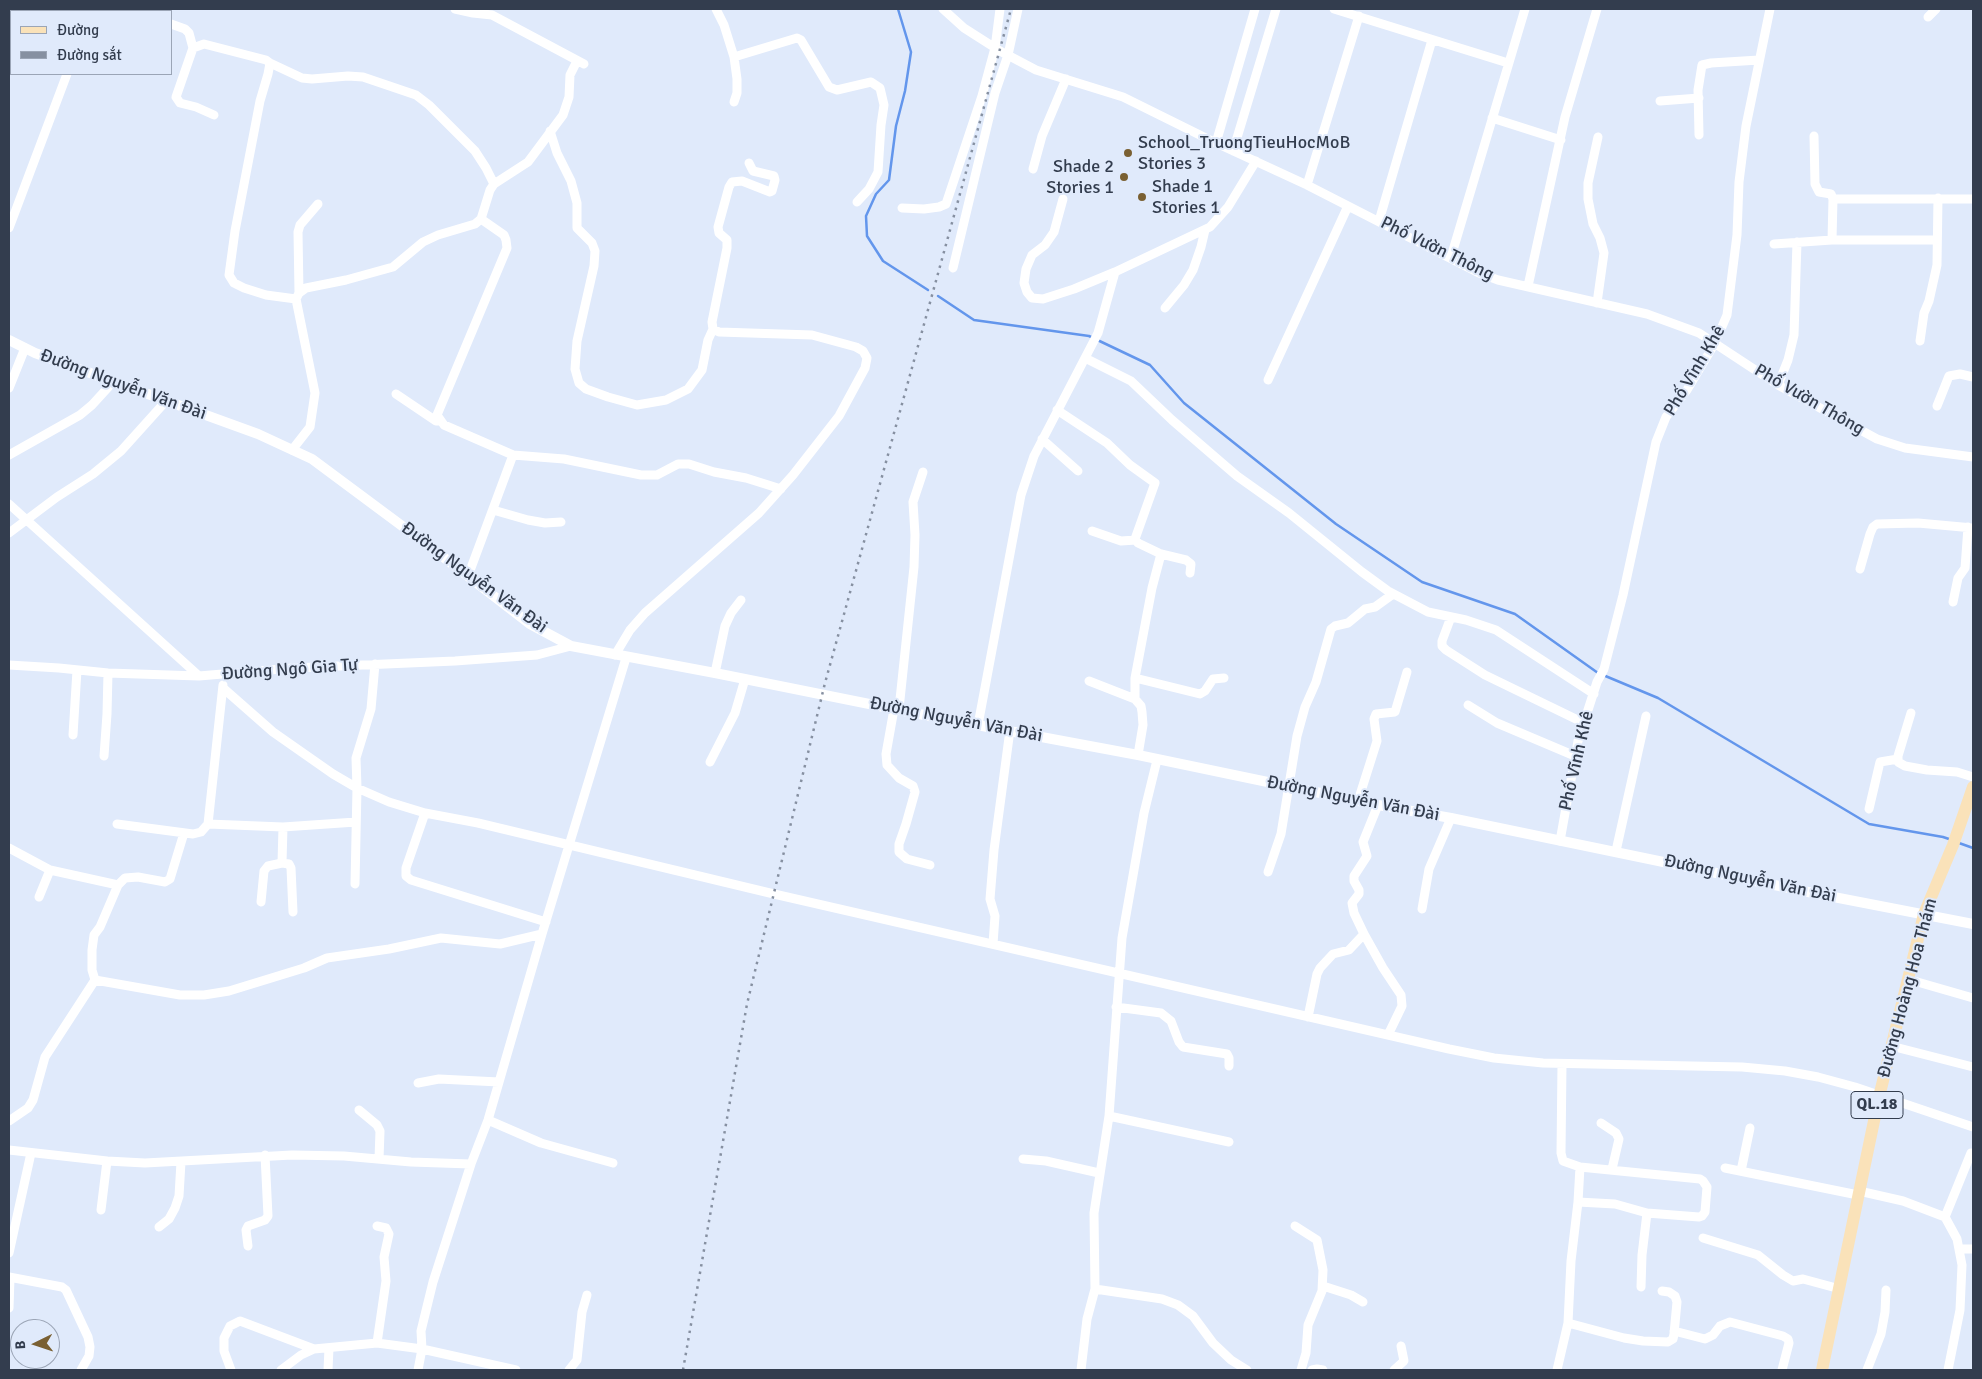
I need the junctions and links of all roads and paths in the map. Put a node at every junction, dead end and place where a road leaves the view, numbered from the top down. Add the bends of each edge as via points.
1 (455, 9) edge
2 (716, 9) edge
3 (943, 9) edge
4 (1000, 9) edge
5 (1018, 9) edge
6 (1255, 9) edge
7 (1276, 9) edge
8 (1334, 9) edge
9 (1525, 9) edge
10 (1597, 9) edge
11 (1770, 9) edge
12 (1936, 9) edge
13 (1359, 16) junction
14 (1928, 17) dead end
15 (172, 24) edge
16 (1432, 40) junction
17 (193, 48) junction
18 (995, 48) junction
19 (1008, 55) junction
20 (734, 57) junction
21 (1759, 60) junction
22 (270, 63) junction
23 (1508, 63) junction
24 (67, 75) edge
25 (1066, 79) junction
26 (1699, 98) junction
27 (1660, 101) dead end
28 (734, 102) dead end
29 (214, 115) dead end
30 (1492, 118) junction
31 (550, 131) junction
32 (1699, 135) dead end
33 (1814, 136) dead end
34 (1598, 137) dead end
35 (1561, 140) junction
36 (1216, 143) junction
37 (1233, 151) junction
38 (1256, 161) junction
39 (749, 163) dead end
40 (1033, 170) dead end
41 (494, 184) junction
42 (1307, 185) junction
43 (1833, 198) junction
44 (1938, 198) junction
45 (1063, 199) dead end
46 (1973, 199) edge
47 (857, 202) dead end
48 (318, 204) dead end
49 (1348, 206) junction
50 (902, 208) dead end
51 (481, 219) junction
52 (1379, 221) junction
53 (9, 228) edge
54 (1205, 230) junction
55 (1832, 240) junction
56 (1937, 240) junction
57 (1797, 242) junction
58 (1774, 244) dead end
59 (1451, 257) junction
60 (953, 268) dead end
61 (1115, 272) junction
62 (1528, 286) junction
63 (297, 296) junction
64 (1597, 303) junction
65 (1165, 308) dead end
66 (713, 329) junction
67 (9, 340) edge
68 (1920, 341) dead end
69 (1715, 343) junction
70 (25, 348) junction
71 (1085, 358) junction
72 (1973, 377) edge
73 (1268, 380) dead end
74 (113, 382) junction
75 (1778, 384) junction
76 (9, 388) edge
77 (396, 394) dead end
78 (166, 401) junction
79 (1936, 406) dead end
80 (1057, 410) junction
81 (440, 421) junction
82 (1042, 439) junction
83 (292, 450) junction
84 (9, 455) edge
85 (513, 455) junction
86 (1973, 457) edge
87 (1078, 471) dead end
88 (923, 472) dead end
89 (781, 489) junction
90 (9, 504) edge
91 (494, 510) junction
92 (28, 520) junction
93 (561, 522) dead end
94 (1971, 528) edge
95 (1092, 531) dead end
96 (9, 534) edge
97 (1136, 540) junction
98 (1161, 554) junction
99 (1860, 569) dead end
100 (1190, 573) dead end
101 (468, 576) junction
102 (1393, 594) junction
103 (741, 600) dead end
104 (1953, 602) dead end
105 (1451, 617) junction
106 (571, 646) junction
107 (615, 656) junction
108 (626, 658) junction
109 (376, 664) junction
110 (9, 665) edge
111 (77, 670) junction
112 (1407, 672) dead end
113 (108, 673) junction
114 (715, 673) junction
115 (224, 675) junction
116 (199, 676) junction
117 (1135, 678) junction
118 (1224, 678) dead end
119 (745, 679) junction
120 (1089, 681) dead end
121 (223, 688) junction
122 (1594, 694) junction
123 (1135, 700) junction
124 (1468, 705) dead end
125 (896, 709) junction
126 (1911, 713) dead end
127 (1646, 716) dead end
128 (1584, 723) junction
129 (978, 724) junction
130 (1010, 730) junction
131 (73, 735) dead end
132 (1138, 755) junction
133 (104, 756) dead end
134 (1576, 756) junction
135 (1898, 759) junction
136 (1157, 760) junction
137 (710, 762) dead end
138 (1973, 778) edge
139 (1289, 787) junction
140 (1973, 787) edge
141 (358, 788) junction
142 (1358, 800) junction
143 (1378, 805) junction
144 (1869, 809) dead end
145 (425, 813) junction
146 (1451, 818) junction
147 (356, 822) junction
148 (117, 824) dead end
149 (208, 824) junction
150 (282, 827) junction
151 (184, 833) junction
152 (1560, 841) junction
153 (569, 847) junction
154 (9, 848) edge
155 (1616, 851) junction
156 (282, 864) junction
157 (930, 865) dead end
158 (50, 870) junction
159 (1268, 872) dead end
160 (355, 884) dead end
161 (118, 885) junction
162 (39, 897) dead end
163 (261, 902) dead end
164 (1422, 909) dead end
165 (293, 912) dead end
166 (1924, 914) junction
167 (546, 922) junction
168 (1973, 924) edge
169 (542, 934) junction
170 (1364, 934) junction
171 (993, 944) junction
172 (1119, 973) junction
173 (95, 980) junction
174 (1907, 980) junction
175 (1973, 998) edge
176 (1116, 1007) junction
177 (1308, 1017) junction
178 (1388, 1035) junction
179 (1891, 1046) junction
180 (1562, 1064) junction
181 (1229, 1066) dead end
182 (1973, 1067) edge
183 (500, 1082) junction
184 (418, 1083) dead end
185 (1879, 1097) junction
186 (359, 1110) dead end
187 (1108, 1116) junction
188 (488, 1120) junction
189 (9, 1121) edge
190 (1601, 1123) dead end
191 (1973, 1127) edge
192 (1750, 1128) dead end
193 (1229, 1142) dead end
194 (9, 1150) edge
195 (31, 1153) junction
196 (1972, 1153) dead end
197 (265, 1155) junction
198 (379, 1159) junction
199 (1023, 1159) dead end
200 (108, 1161) junction
201 (181, 1162) junction
202 (471, 1164) junction
203 (613, 1164) dead end
204 (1580, 1167) junction
205 (1725, 1168) dead end
206 (1612, 1169) junction
207 (1740, 1171) junction
208 (1099, 1173) junction
209 (1858, 1193) junction
210 (1578, 1202) junction
211 (101, 1210) dead end
212 (1647, 1213) junction
213 (1945, 1217) junction
214 (376, 1226) dead end
215 (1295, 1226) dead end
216 (160, 1227) dead end
217 (11, 1228) edge
218 (1703, 1238) dead end
219 (248, 1246) dead end
220 (1960, 1249) junction
221 (1973, 1249) edge
222 (9, 1253) edge
223 (9, 1278) edge
224 (1323, 1286) junction
225 (1641, 1287) dead end
226 (1095, 1288) junction
227 (1840, 1289) junction
228 (1886, 1290) dead end
229 (1662, 1291) dead end
230 (587, 1295) dead end
231 (1363, 1302) dead end
232 (9, 1308) edge
233 (1568, 1323) junction
234 (1674, 1331) junction
235 (377, 1343) junction
236 (1401, 1346) dead end
237 (314, 1348) junction
238 (329, 1348) junction
239 (422, 1349) junction
240 (81, 1370) edge
241 (231, 1370) edge
242 (281, 1370) edge
243 (328, 1370) edge
244 (418, 1370) edge
245 (516, 1370) edge
246 (569, 1370) edge
247 (1082, 1370) edge
248 (1247, 1370) edge
249 (1301, 1370) edge
250 (1312, 1370) edge
251 (1323, 1370) edge
252 (1394, 1370) edge
253 (1556, 1370) edge
254 (1782, 1370) edge
255 (1822, 1370) edge
256 (1867, 1370) edge
257 (1948, 1370) edge

1 - 31 street via 492,15 581,63 570,75 569,97
2 - 20 street
3 - 18 street, Phố Vườn Thông via 964,28
4 - 18 street
5 - 19 street
6 - 36 street
7 - 37 street
8 - 13 street
9 - 23 street
10 - 35 street
11 - 21 street, Phố Vĩnh Khê
12 - 14 street
13 - 16 street
13 - 42 street
15 - 17 street via 189,33
16 - 23 street
16 - 52 street
17 - 22 street via 204,44
17 - 29 street via 176,97 180,103
18 - 19 street, Phố Vườn Thông
18 - 50 street via 972,131 946,204 924,210
19 - 25 street, Phố Vườn Thông via 1036,70
19 - 60 street via 995,93
20 - 28 street via 737,79
20 - 47 street via 797,38 829,87 837,90 871,82 880,88 884,105 878,172
21 - 26 street via 1702,65
21 - 69 street, Phố Vĩnh Khê via 1746,126 1727,315
22 - 41 street via 302,78 363,77 416,95 474,151
22 - 63 street via 260,101 229,275 234,283 266,295
23 - 30 street
24 - 53 street
25 - 36 street, Phố Vườn Thông via 1123,97
25 - 40 street via 1042,136
26 - 27 street
26 - 32 street
30 - 35 street
30 - 59 street
31 - 41 street via 528,162
31 - 66 street via 571,181 577,203 577,228 592,243 596,258 577,341 575,369 580,383 586,389 638,405 666,400 688,389 702,370
33 - 43 street via 1815,184 1819,192 1831,194
34 - 64 street via 1588,183 1593,224 1604,253
35 - 62 street
36 - 37 street, Phố Vườn Thông
37 - 38 street, Phố Vườn Thông
38 - 42 street, Phố Vườn Thông
38 - 54 street via 1228,207
39 - 66 street via 753,171 774,176 775,180 770,192 736,181 729,187 718,227 727,244
41 - 51 street
42 - 49 street, Phố Vườn Thông
43 - 44 street
43 - 55 street
44 - 46 street
44 - 56 street
45 - 61 street via 1054,232 1032,255 1026,269 1024,283 1027,292 1032,298 1043,299
48 - 63 street via 298,232
49 - 52 street, Phố Vườn Thông
49 - 73 street
51 - 63 street via 423,242 392,267 306,288
51 - 81 street via 504,235 507,248 440,409
52 - 59 street, Phố Vườn Thông
54 - 61 street
54 - 65 street via 1193,270
55 - 56 street
55 - 57 street
56 - 68 street via 1937,265
57 - 58 street
57 - 75 street via 1794,335
59 - 62 street, Phố Vườn Thông via 1478,273
61 - 71 street via 1098,333
62 - 64 street, Phố Vườn Thông
63 - 83 street via 315,394 310,427
64 - 69 street, Phố Vườn Thông via 1647,314 1699,333
66 - 89 street via 719,332 812,335 856,347 864,351 867,358 865,368 839,416
67 - 70 street, Đường Nguyễn Văn Đài
69 - 75 street, Phố Vườn Thông
69 - 122 street, Phố Vĩnh Khê via 1666,417 1656,442 1623,594 1604,669
70 - 74 street, Đường Nguyễn Văn Đài
70 - 76 street
71 - 80 street
71 - 102 street via 1131,381 1237,476
72 - 79 street via 1949,376
74 - 78 street, Đường Nguyễn Văn Đài
74 - 84 street via 80,415
75 - 86 street, Phố Vườn Thông via 1877,439 1905,448
77 - 81 street
78 - 83 street, Đường Nguyễn Văn Đài via 258,434
78 - 92 street via 121,451
80 - 82 street
80 - 97 street via 1107,443 1130,466 1155,483 1135,534
81 - 85 street via 444,426
82 - 87 street
82 - 129 street via 1021,495
83 - 101 street, Đường Nguyễn Văn Đài via 312,459
85 - 89 street via 564,459 641,475 657,475 678,464 689,464
85 - 91 street
88 - 125 street via 913,502 914,567
89 - 107 street via 759,513 645,612
90 - 92 street
91 - 93 street via 536,522
91 - 101 street
92 - 96 street
92 - 116 street
94 - 99 street via 1918,522 1877,524 1870,534
94 - 104 street via 1965,568 1958,578
95 - 97 street via 1121,541
97 - 98 street
98 - 100 street via 1186,560 1191,564
98 - 117 street
101 - 106 street, Đường Nguyễn Văn Đài via 530,624
102 - 105 street via 1428,612
102 - 139 street via 1375,608 1365,608 1348,622 1332,629 1316,682 1304,707
103 - 114 street via 725,626
105 - 122 street via 1496,630
105 - 128 street via 1442,641 1446,650 1485,675
106 - 107 street, Đường Nguyễn Văn Đài
106 - 109 street, Đường Ngô Gia Tự via 537,654
107 - 108 street, Đường Nguyễn Văn Đài
108 - 114 street, Đường Nguyễn Văn Đài
108 - 153 street
109 - 115 street, Đường Ngô Gia Tự
109 - 141 street via 371,709 356,758
110 - 111 street, Đường Ngô Gia Tự
111 - 113 street, Đường Ngô Gia Tự
111 - 131 street
112 - 142 street via 1396,712 1376,714 1374,719 1376,741
113 - 116 street, Đường Ngô Gia Tự
113 - 133 street
114 - 119 street, Đường Nguyễn Văn Đài
115 - 116 street, Đường Ngô Gia Tự
115 - 121 street
117 - 118 street via 1200,694 1213,679
117 - 123 street
119 - 125 street, Đường Nguyễn Văn Đài
119 - 137 street via 735,713
120 - 123 street
121 - 141 street via 280,737
121 - 149 street
122 - 128 street, Phố Vĩnh Khê
123 - 132 street via 1141,706 1143,725
124 - 134 street via 1498,723
125 - 129 street, Đường Nguyễn Văn Đài
125 - 157 street via 886,754 887,764 899,778 913,786 915,792 898,852 907,860
126 - 135 street
127 - 155 street
128 - 134 street, Phố Vĩnh Khê
129 - 130 street, Đường Nguyễn Văn Đài
130 - 132 street, Đường Nguyễn Văn Đài
130 - 171 street via 993,859 990,899 995,916
132 - 136 street, Đường Nguyễn Văn Đài
134 - 152 street, Phố Vĩnh Khê
135 - 138 street via 1905,766 1957,772
135 - 144 street via 1880,762
136 - 139 street, Đường Nguyễn Văn Đài
136 - 172 street via 1124,920
139 - 142 street, Đường Nguyễn Văn Đài
139 - 159 street via 1281,834
140 - 166 main road, Đường Hoàng Hoa Thám / QL.18 via 1955,841
141 - 145 street
141 - 147 street
142 - 143 street, Đường Nguyễn Văn Đài
143 - 146 street, Đường Nguyễn Văn Đài
143 - 170 street via 1363,842 1367,856 1353,878 1359,890 1353,900 1353,908
145 - 153 street
145 - 167 street via 406,876
146 - 152 street, Đường Nguyễn Văn Đài
146 - 164 street via 1429,869
147 - 150 street
147 - 160 street
148 - 151 street
149 - 150 street
149 - 151 street via 201,832
150 - 156 street
151 - 161 street via 170,879 165,882 125,878
152 - 155 street, Đường Nguyễn Văn Đài
153 - 167 street
153 - 171 street
154 - 158 street
155 - 166 street, Đường Nguyễn Văn Đài
156 - 163 street via 268,866 264,871
156 - 165 street via 289,864 291,868
158 - 161 street
158 - 162 street
161 - 173 street via 94,936 92,970
166 - 168 street, Đường Nguyễn Văn Đài
166 - 174 main road, Đường Hoàng Hoa Thám / QL.18
167 - 169 street
169 - 173 street via 500,944 441,938 327,958 229,991 204,995 180,995
169 - 183 street
170 - 177 street via 1349,950 1333,954 1320,968
170 - 178 street via 1402,1000
171 - 172 street
172 - 176 street
172 - 177 street
173 - 189 street via 45,1057 30,1104
174 - 175 street
174 - 179 main road, Đường Hoàng Hoa Thám / QL.18
176 - 181 street via 1161,1013 1171,1021 1183,1047 1227,1054
176 - 187 street
177 - 178 street
178 - 180 street via 1494,1058
179 - 182 street
179 - 185 main road, Đường Hoàng Hoa Thám / QL.18
180 - 185 street via 1742,1067 1785,1071 1855,1087
180 - 204 street via 1561,1153 1563,1161
183 - 184 street via 439,1079
183 - 188 street
185 - 191 street
185 - 209 main road, Đường Hoàng Hoa Thám / QL.18
186 - 198 street via 380,1131
187 - 193 street
187 - 208 street
188 - 202 street
188 - 203 street via 541,1142
190 - 206 street via 1616,1133 1618,1139
192 - 207 street
194 - 195 street
195 - 200 street
195 - 217 street
196 - 213 street
197 - 198 street
197 - 201 street
197 - 219 street via 268,1216 248,1226
198 - 202 street
199 - 208 street
200 - 201 street
200 - 211 street
201 - 216 street via 178,1202
202 - 239 street via 433,1282 422,1331
204 - 206 street
204 - 210 street
205 - 207 street
206 - 212 street via 1700,1179 1706,1183 1702,1216
207 - 209 street
208 - 226 street via 1094,1213
209 - 213 street via 1903,1201
209 - 227 main road, Đường Hoàng Hoa Thám / QL.18
210 - 212 street via 1614,1204
210 - 233 street
212 - 225 street
213 - 220 street
214 - 235 street via 386,1228 389,1234
215 - 224 street via 1316,1240
217 - 222 street
218 - 227 street via 1758,1255 1793,1281 1803,1279
220 - 221 street
220 - 257 street via 1960,1310
223 - 232 street
223 - 240 street via 66,1290 90,1347
224 - 231 street
224 - 249 street via 1308,1325
226 - 247 street via 1087,1319
226 - 248 street via 1162,1299 1178,1305 1194,1316 1214,1344
227 - 255 main road, Đường Hoàng Hoa Thám / QL.18
228 - 256 street via 1881,1334
229 - 234 street via 1675,1296 1677,1302
230 - 246 street via 576,1360
233 - 234 street via 1624,1338 1663,1343 1672,1339
233 - 253 street
234 - 254 street via 1705,1339 1730,1322 1783,1336 1789,1343
235 - 238 street
235 - 239 street
236 - 252 street via 1404,1361
237 - 238 street
237 - 241 street via 240,1321 230,1326 224,1338 224,1351
237 - 242 street
238 - 243 street
239 - 244 street
239 - 245 street
250 - 251 street

